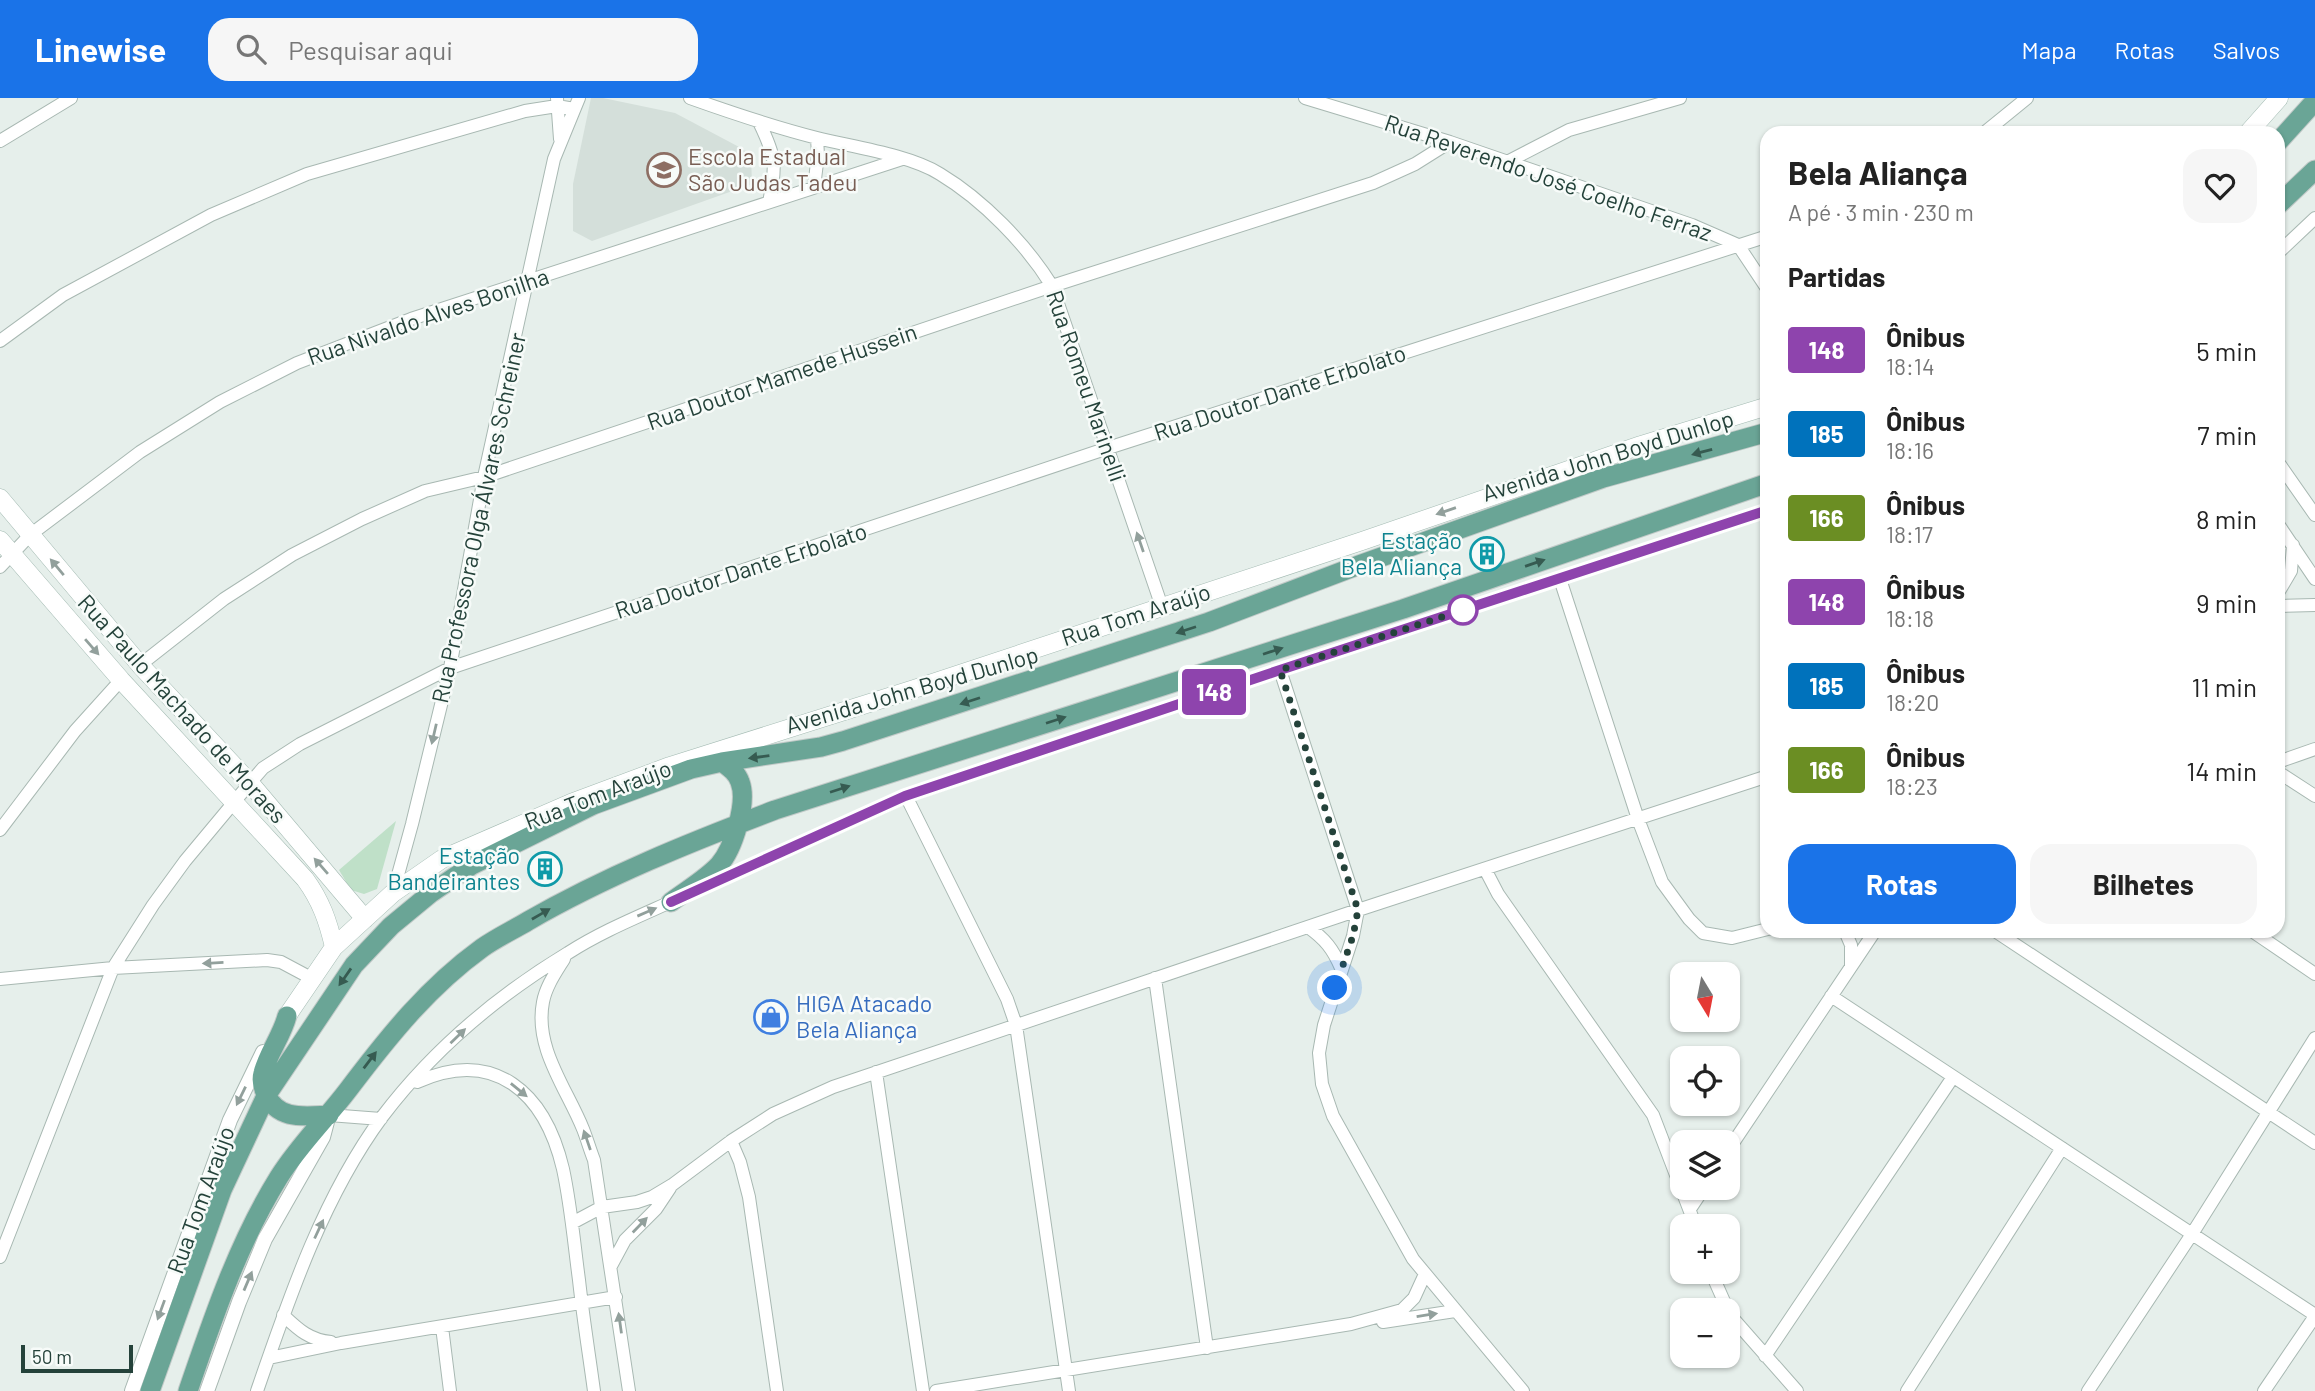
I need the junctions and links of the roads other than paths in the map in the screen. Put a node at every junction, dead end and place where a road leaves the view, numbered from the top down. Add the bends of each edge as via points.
1 (71, 98) edge
2 (690, 98) edge
3 (1305, 98) edge
4 (1680, 98) edge
5 (2027, 98) edge
6 (2279, 98) edge
7 (2315, 101) edge
8 (557, 102) edge
9 (576, 103) edge
10 (759, 122) junction
11 (1993, 126) edge
12 (2254, 126) edge
13 (2285, 134) edge
14 (817, 138) junction
15 (0, 141) edge
16 (1450, 142) junction
17 (561, 143) junction
18 (902, 159) junction
19 (1507, 162) junction
20 (2315, 170) edge
21 (814, 187) junction
22 (2285, 198) edge
23 (769, 202) junction
24 (2315, 218) edge
25 (1760, 238) edge
26 (1738, 245) junction
27 (2285, 246) edge
28 (1760, 278) edge
29 (528, 282) junction
30 (1052, 286) junction
31 (0, 341) edge
32 (1760, 408) edge
33 (1760, 434) edge
34 (1108, 448) junction
35 (2285, 472) edge
36 (484, 477) junction
37 (1760, 486) edge
38 (1760, 494) edge
39 (1732, 496) junction
40 (0, 498) edge
41 (1760, 513) edge
42 (2315, 515) edge
43 (2285, 534) edge
44 (30, 535) junction
45 (2292, 545) junction
46 (4, 553) edge
47 (1560, 579) junction
48 (2315, 579) edge
49 (2285, 581) edge
50 (2315, 605) edge
51 (1162, 607) junction
52 (2285, 607) edge
53 (140, 665) junction
54 (450, 668) junction
55 (1280, 670) junction
56 (121, 680) junction
57 (2315, 749) edge
58 (2285, 760) edge
59 (722, 762) junction
60 (670, 766) junction
61 (691, 769) junction
62 (2285, 777) edge
63 (1760, 779) edge
64 (250, 783) junction
65 (905, 796) junction
66 (2315, 796) edge
67 (571, 803) junction
68 (234, 804) junction
69 (1638, 819) junction
70 (560, 821) junction
71 (737, 824) junction
72 (0, 830) edge
73 (1485, 869) junction
74 (393, 893) junction
75 (671, 902) junction
76 (1358, 910) junction
77 (365, 919) junction
78 (1308, 927) junction
79 (1760, 931) edge
80 (1848, 938) edge
81 (1868, 938) edge
82 (2006, 938) edge
83 (2262, 938) edge
84 (334, 947) junction
85 (569, 952) junction
86 (1850, 967) junction
87 (113, 968) junction
88 (1341, 968) junction
89 (2315, 974) edge
90 (312, 978) junction
91 (1155, 978) junction
92 (0, 979) edge
93 (1831, 996) junction
94 (287, 1016) junction
95 (1016, 1025) junction
96 (2315, 1038) edge
97 (876, 1072) junction
98 (1953, 1077) junction
99 (410, 1084) junction
100 (267, 1096) junction
101 (2267, 1111) junction
102 (329, 1115) junction
103 (381, 1119) junction
104 (1740, 1132) edge
105 (731, 1141) junction
106 (2315, 1143) edge
107 (2062, 1148) junction
108 (1670, 1150) edge
109 (672, 1185) junction
110 (1687, 1200) edge
111 (1696, 1200) edge
112 (602, 1207) junction
113 (1690, 1209) junction
114 (1692, 1214) edge
115 (572, 1223) junction
116 (2192, 1234) junction
117 (0, 1257) edge
118 (611, 1266) junction
119 (1425, 1274) junction
120 (1716, 1284) edge
121 (616, 1297) junction
122 (581, 1302) junction
123 (1455, 1311) junction
124 (283, 1315) junction
125 (2315, 1316) edge
126 (1351, 1324) junction
127 (442, 1327) junction
128 (341, 1343) junction
129 (1207, 1348) junction
130 (1765, 1356) junction
131 (268, 1358) junction
132 (1066, 1371) junction
133 (132, 1391) edge
134 (150, 1391) edge
135 (188, 1391) edge
136 (207, 1391) edge
137 (257, 1391) edge
138 (450, 1391) edge
139 (594, 1391) edge
140 (629, 1391) edge
141 (778, 1391) edge
142 (923, 1391) edge
143 (936, 1391) edge
144 (1069, 1391) edge
145 (1523, 1391) edge
146 (1797, 1391) edge
147 (1907, 1391) edge
148 (2088, 1391) edge
149 (2264, 1391) edge

1 - 15 street
2 - 10 street, Rua Romeu Marinelli
3 - 16 street, Rua Reverendo José Coelho Ferraz
4 - 19 street via 1569,130
5 - 11 street
6 - 12 main road
7 - 13 main road
8 - 9 street
8 - 17 street, Rua Professora Olga Álvares Schreiner
8 - 31 street via 295,179 211,215 63,295
9 - 17 street, Rua Professora Olga Álvares Schreiner
10 - 14 street, Rua Romeu Marinelli
10 - 23 street via 776,171
14 - 18 street, Rua Romeu Marinelli
14 - 21 street
16 - 19 street, Rua Reverendo José Coelho Ferraz
16 - 30 street, Rua Doutor Mamede Hussein via 1373,183
17 - 29 street, Rua Professora Olga Álvares Schreiner
18 - 21 street, Rua Nivaldo Alves Bonilha
18 - 30 street, Rua Romeu Marinelli via 939,173 972,198 1015,236
19 - 26 street, Rua Reverendo José Coelho Ferraz
20 - 22 main road
21 - 23 street, Rua Nivaldo Alves Bonilha
23 - 29 street, Rua Nivaldo Alves Bonilha
24 - 27 street
25 - 26 street, Rua Doutor Dante Erbolato
26 - 28 street, Rua Reverendo José Coelho Ferraz
26 - 34 street, Rua Doutor Dante Erbolato
29 - 36 street, Rua Professora Olga Álvares Schreiner
29 - 44 street, Rua Nivaldo Alves Bonilha via 411,319 297,363 220,402 140,452
30 - 34 street, Rua Romeu Marinelli
30 - 36 street, Rua Doutor Mamede Hussein
32 -> 51 main road, Rua Tom Araújo
33 -> 59 main road, Avenida John Boyd Dunlop via 1603,478 1209,622 842,741
51 -> 34 street, Rua Romeu Marinelli
34 - 54 street, Rua Doutor Dante Erbolato
35 - 42 street
36 - 53 street, Rua Doutor Mamede Hussein via 425,491 292,555 224,598
36 - 54 street, Rua Professora Olga Álvares Schreiner
37 - 39 main road
38 - 39 main road
71 -> 39 main road via 1403,609
40 - 44 main road, Rua Paulo Machado de Moraes
41 - 47 street
43 - 45 street
44 - 46 street, Rua Nivaldo Alves Bonilha
53 -> 44 main road, Rua Paulo Machado de Moraes
45 - 48 street
45 - 49 street via 2291,571
46 -> 56 main road, Rua Paulo Machado de Moraes
47 - 55 street
47 - 69 street
50 - 52 street
51 - 60 main road, Rua Tom Araújo
53 - 64 main road, Rua Paulo Machado de Moraes
54 - 64 street, Rua Doutor Dante Erbolato via 300,744 263,768
54 -> 74 street, Rua Professora Olga Álvares Schreiner
55 - 65 street
55 - 76 street
56 - 68 main road, Rua Paulo Machado de Moraes
56 - 72 street via 75,731
57 - 58 street
59 - 61 main road, Avenida John Boyd Dunlop
59 - 71 main road via 735,773 743,790
60 - 61 main road
60 - 67 main road, Rua Tom Araújo
61 - 70 main road, Avenida John Boyd Dunlop via 593,804
62 - 66 street
63 - 69 street
64 - 68 street, Rua Doutor Dante Erbolato
77 -> 64 main road, Rua Paulo Machado de Moraes
65 - 75 street
65 - 95 street
67 - 70 main road
67 - 74 main road, Rua Tom Araújo via 442,859
68 - 84 main road, Rua Paulo Machado de Moraes via 312,888 326,914
68 - 87 street, Rua Doutor Dante Erbolato via 177,872
69 - 73 street
69 - 79 street via 1662,882 1697,928 1712,936 1732,938
70 -> 100 main road, Avenida John Boyd Dunlop via 472,865 391,926 354,965
71 - 75 main road via 728,853 718,866
102 -> 71 main road via 388,1036 438,984 483,947 565,900
73 - 76 street
73 - 108 street via 1653,1115
74 - 77 main road, Rua Tom Araújo
85 -> 75 street
76 - 78 street
76 - 88 street
77 - 84 main road
78 - 88 street via 1334,950
78 - 91 street
80 - 86 street
81 - 86 street
82 - 101 street
83 - 89 street
84 - 90 main road
99 -> 85 street via 483,1012
112 -> 85 street via 594,1160 542,1028 543,1002 551,978
86 - 93 street
90 -> 87 street via 267,960
87 - 92 street
87 - 117 street, Rua Doutor Dante Erbolato
88 - 119 street via 1324,1025 1322,1084 1333,1116
90 - 94 main road
91 - 95 street
91 - 129 street
93 - 98 street
93 - 104 street
94 - 100 main road via 263,1073
94 -> 133 street, Rua Tom Araújo via 265,1047 230,1120
95 - 97 street
95 - 132 street
96 - 101 street
97 - 105 street via 774,1114
97 - 142 street
98 - 107 street
98 - 130 street
99 - 103 street
99 -> 115 street via 435,1073 469,1069 505,1079 525,1093 556,1149
100 - 102 main road via 285,1114
100 - 134 main road, Avenida John Boyd Dunlop via 222,1190
101 - 106 street
101 - 116 street
102 - 103 street
102 - 135 main road via 305,1139 265,1201 222,1296
136 -> 102 street via 265,1239 323,1137
124 -> 103 street via 319,1227
105 - 109 street
105 - 141 street via 749,1197
107 - 116 street
107 - 147 street
109 - 112 street via 652,1197
118 -> 109 street via 625,1240
110 - 113 street
111 - 113 street
112 - 115 street
112 - 118 street
113 - 114 street
115 - 122 street
116 - 125 street
116 - 148 street
118 - 121 street
119 - 123 street
119 - 126 street via 1414,1298 1402,1310
120 - 130 street via 1730,1315
121 - 122 street
140 -> 121 street
122 - 127 street
122 - 139 street
126 -> 123 street
123 - 145 street
124 - 128 street via 318,1341
124 - 131 street
125 - 149 street
126 - 129 street
127 - 128 street
127 - 138 street
128 - 131 street
129 - 132 street
130 - 146 street
131 - 137 street
132 - 143 street
132 - 144 street

